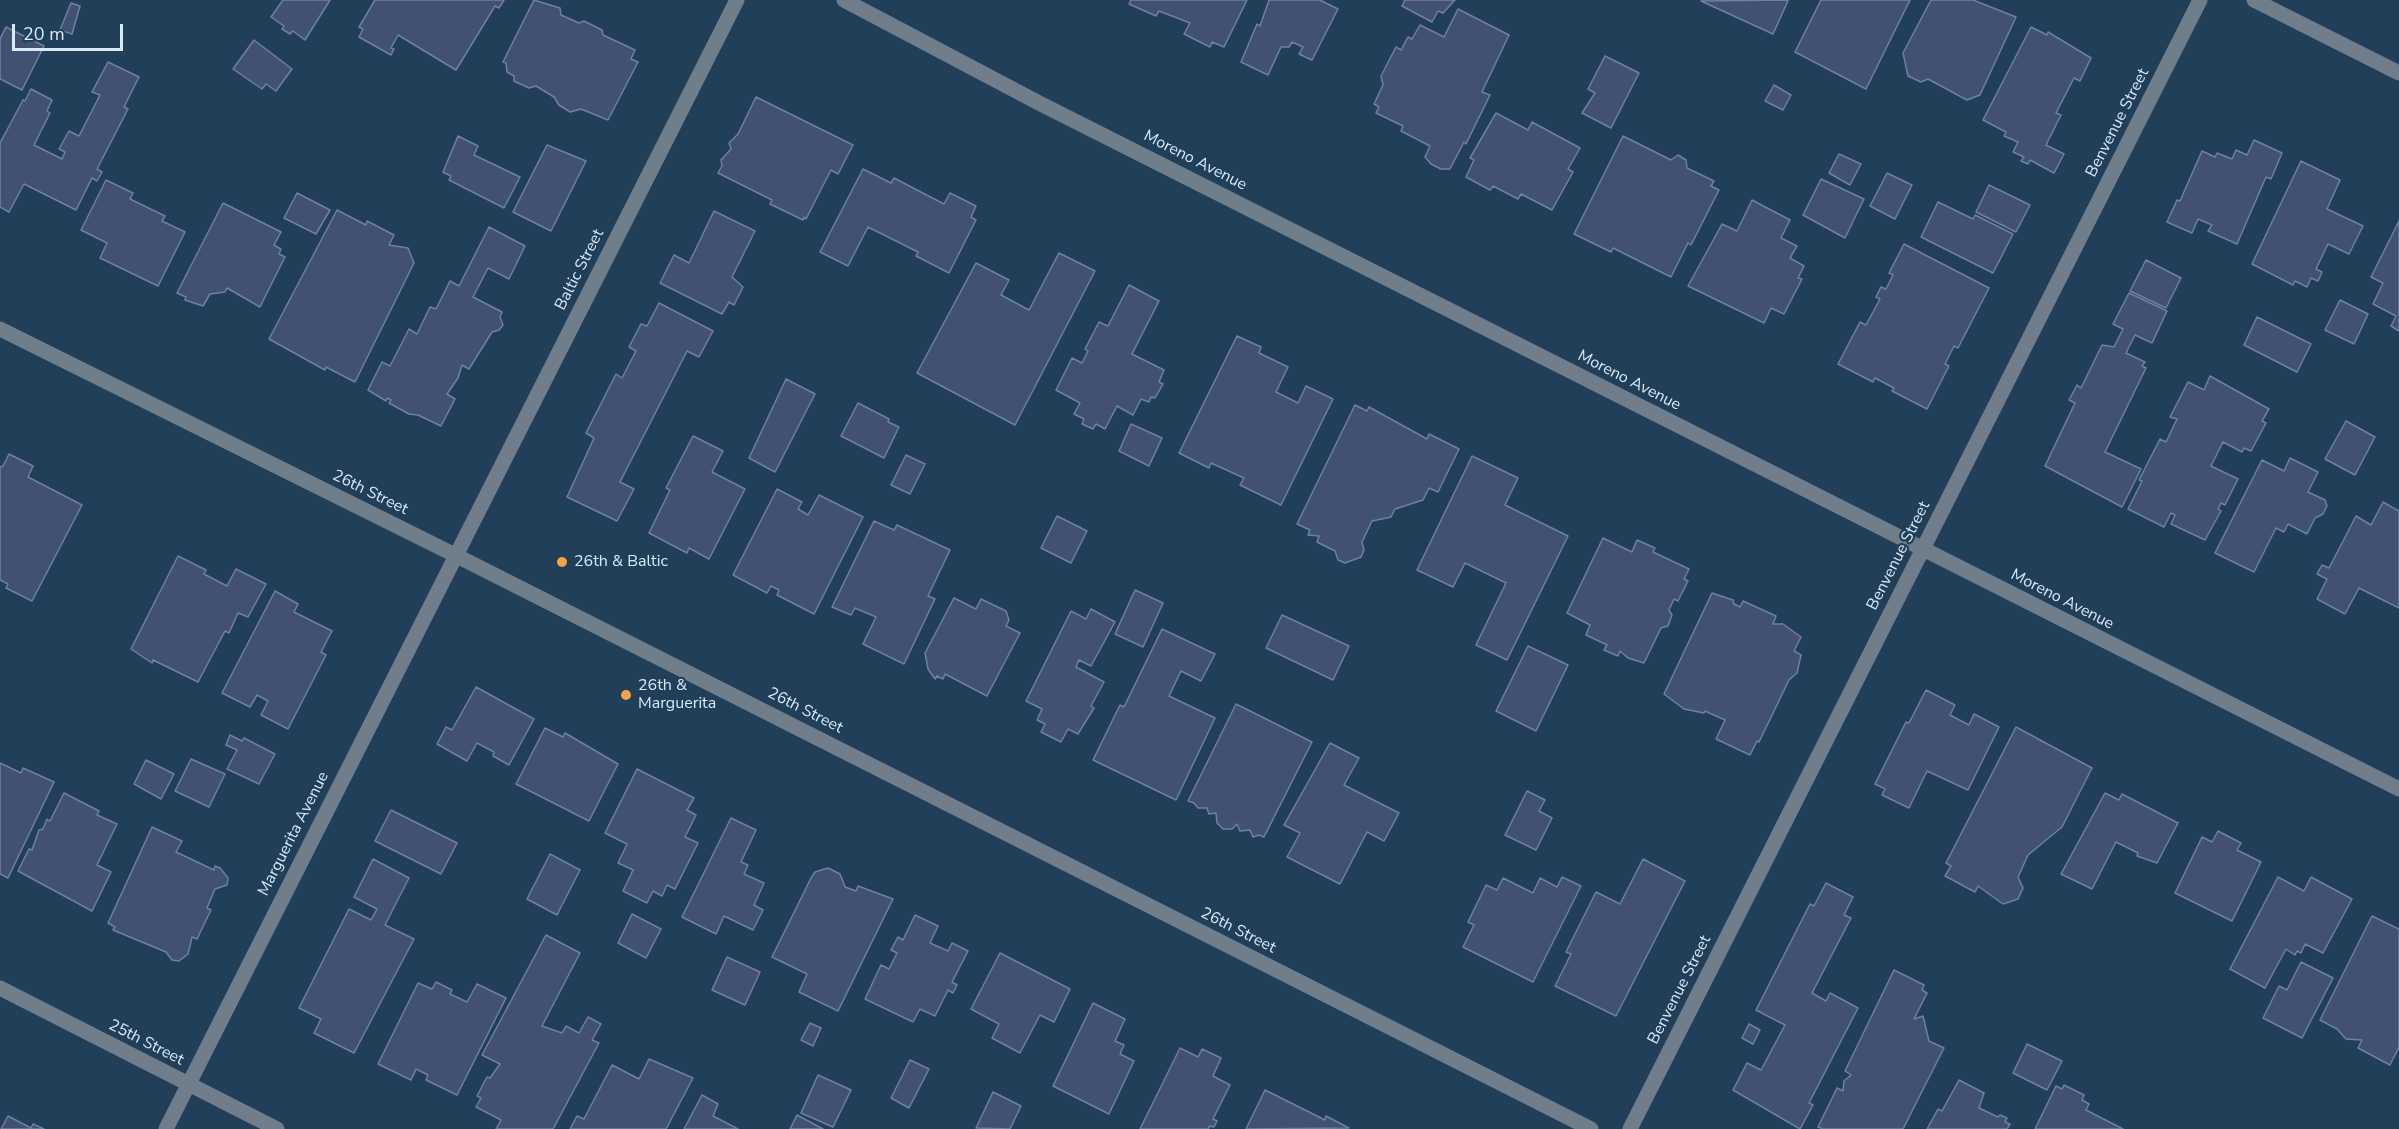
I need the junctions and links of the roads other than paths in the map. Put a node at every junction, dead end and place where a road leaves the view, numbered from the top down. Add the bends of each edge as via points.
1 (736, 0) edge
2 (844, 0) edge
3 (2200, 0) edge
4 (2254, 0) edge
5 (2399, 73) edge
6 (0, 329) edge
7 (1923, 550) junction
8 (455, 555) junction
9 (2399, 789) edge
10 (0, 988) edge
11 (187, 1084) junction
12 (166, 1129) edge
13 (277, 1129) edge
14 (1592, 1129) edge
15 (1630, 1129) edge

1 - 8 street, Baltic Street
2 - 7 street, Moreno Avenue via 1039,103
3 - 7 street, Benvenue Street
4 - 5 street
6 - 8 street, 26th Street
7 - 9 street, Moreno Avenue
7 - 15 street, Benvenue Street
8 - 11 street, Marguerita Avenue
8 - 14 street, 26th Street
10 - 11 street, 25th Street
11 - 12 street, Marguerita Avenue
11 - 13 street, 25th Street

